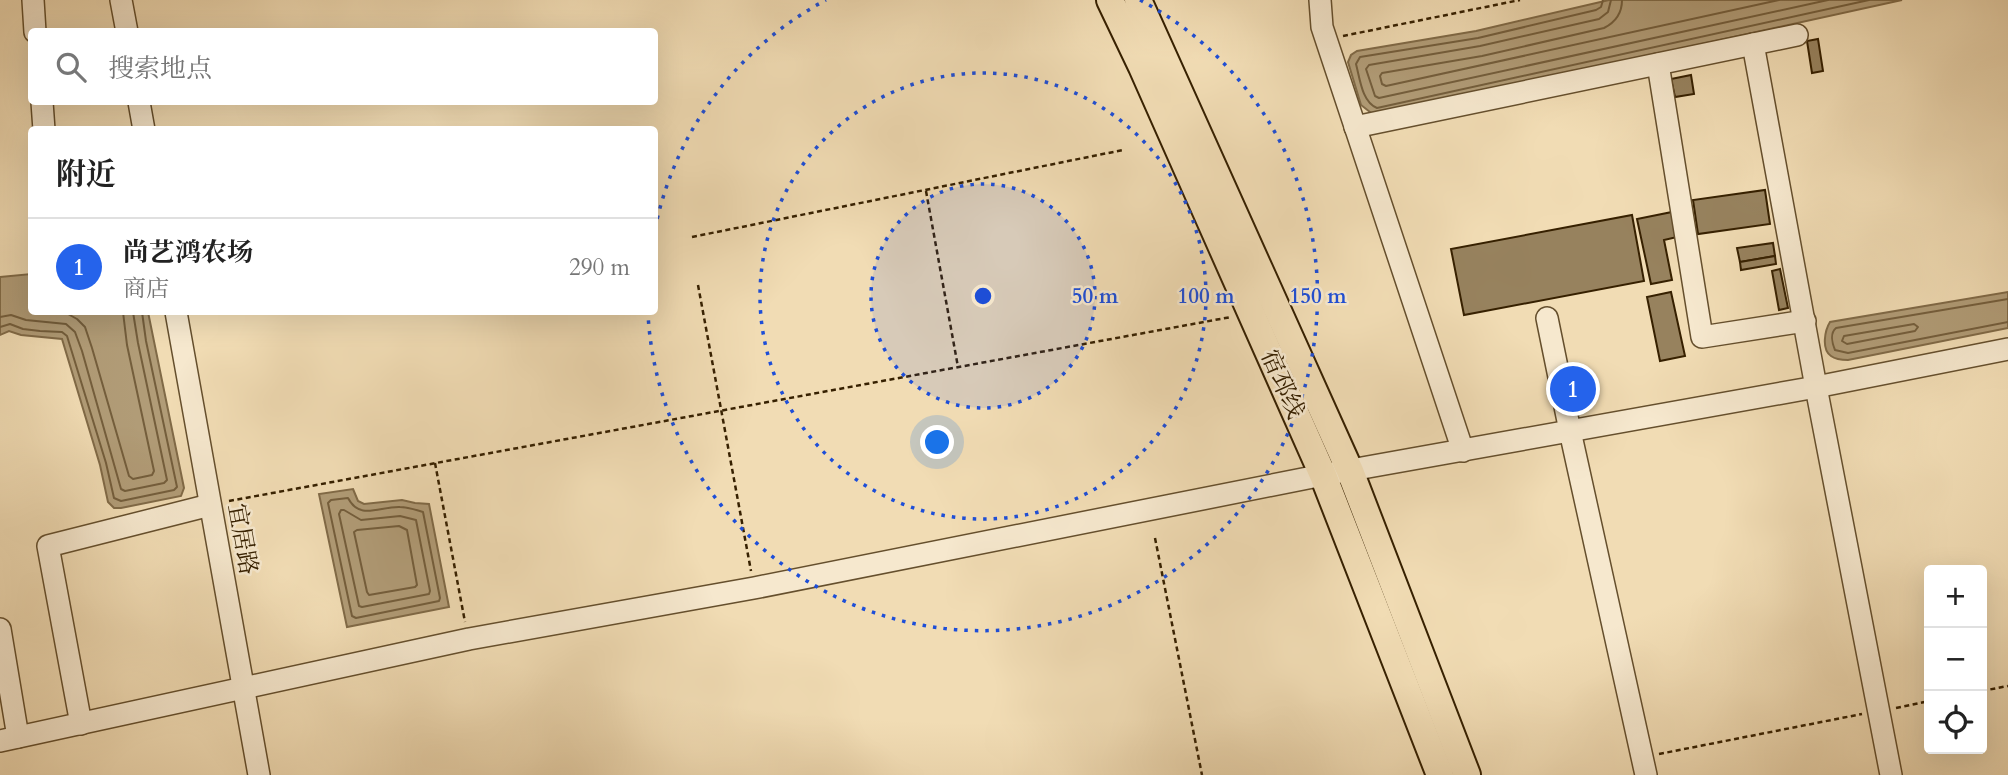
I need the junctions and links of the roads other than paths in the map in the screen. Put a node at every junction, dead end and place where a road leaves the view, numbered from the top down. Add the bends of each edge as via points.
1 (33, 0) edge
2 (121, 0) edge
3 (1110, 0) edge
4 (1138, 0) edge
5 (1320, 0) edge
6 (36, 28) edge
7 (126, 28) edge
8 (1797, 35) dead end
9 (1753, 44) junction
10 (1658, 64) junction
11 (42, 105) edge
12 (140, 105) edge
13 (44, 126) edge
14 (143, 126) edge
15 (1355, 127) junction
16 (177, 315) edge
17 (1547, 318) dead end
18 (1805, 321) junction
19 (2008, 349) edge
20 (1816, 387) junction
21 (1570, 431) junction
22 (1463, 451) junction
23 (1350, 471) junction
24 (1323, 475) junction
25 (210, 505) junction
26 (0, 629) edge
27 (242, 688) junction
28 (81, 724) junction
29 (9, 739) edge
30 (259, 775) edge
31 (1440, 775) edge
32 (1467, 775) edge
33 (1646, 775) edge
34 (1891, 775) edge

1 - 6 street
2 - 7 street
3 - 24 main road, 宿邳线
4 - 23 main road, 宿邳线
5 - 15 street via 1322,27
8 - 9 street
9 - 10 street
9 - 18 street
10 - 15 street
10 - 18 street via 1702,337
11 - 13 street
12 - 14 street
15 - 22 street
16 - 25 street, 宜居路
17 - 21 street
18 - 20 street
19 - 20 street
20 - 21 street
20 - 34 street
21 - 22 street
21 - 33 street
22 - 23 street
23 - 24 street
23 - 32 main road, 宿邳线
24 - 27 street via 754,588 469,639
24 - 31 main road, 宿邳线
25 - 27 street, 宜居路
25 - 28 street via 48,547
26 - 29 street
27 - 28 street
27 - 30 street, 宜居路
28 - 29 street

